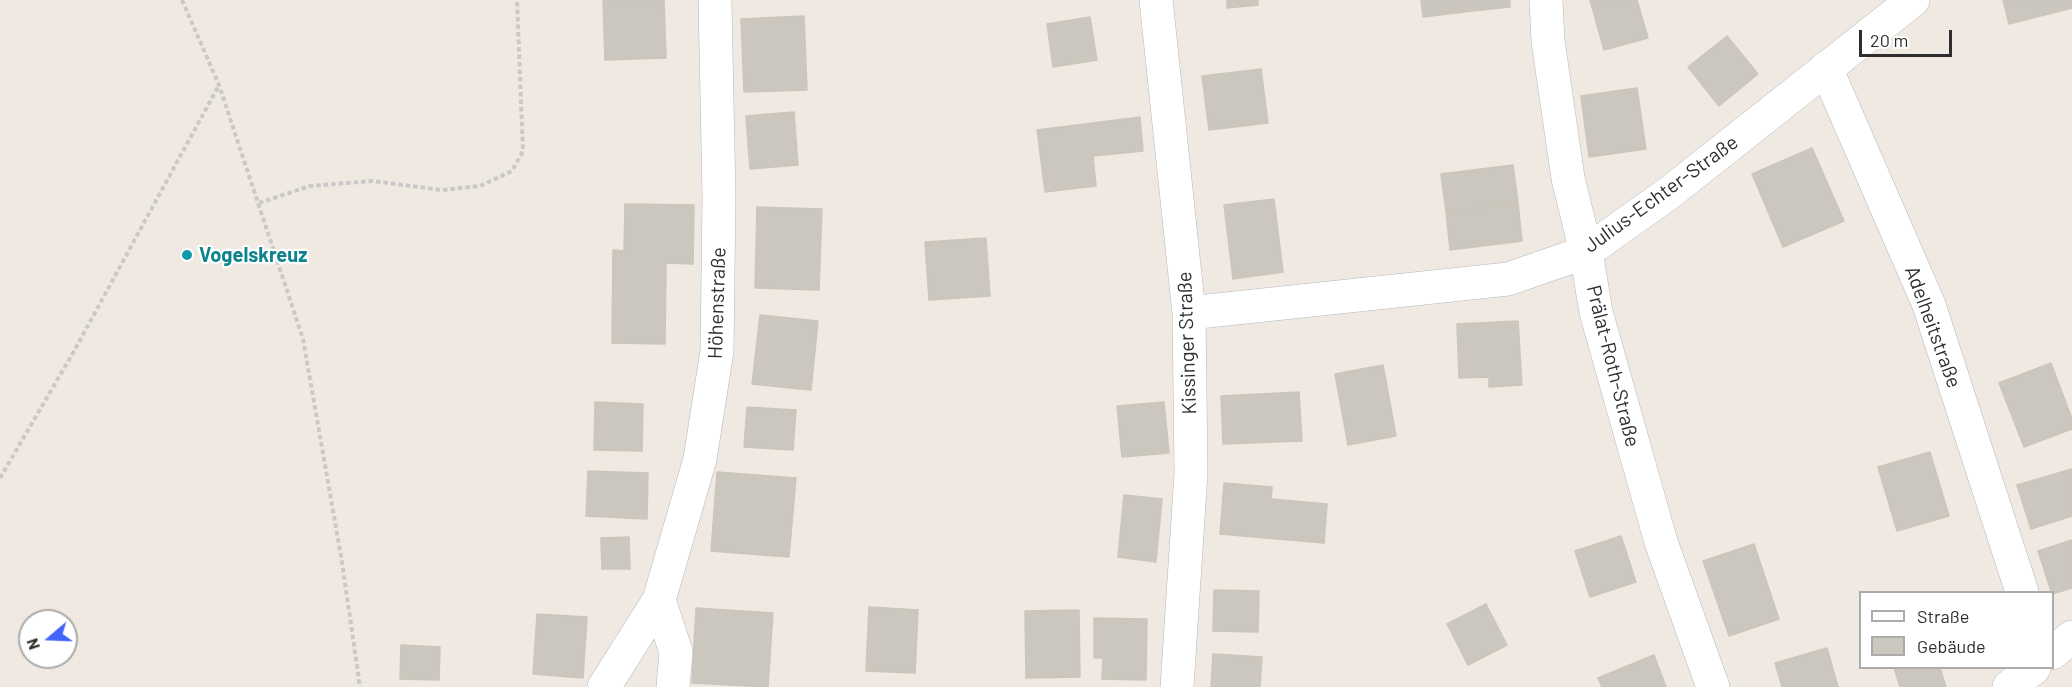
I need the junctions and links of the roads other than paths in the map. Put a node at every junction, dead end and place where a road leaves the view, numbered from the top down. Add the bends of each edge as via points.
1 (715, 0) edge
2 (1156, 0) edge
3 (1546, 0) edge
4 (1913, 0) edge
5 (1826, 68) junction
6 (1586, 252) junction
7 (1189, 313) junction
8 (2022, 591) edge
9 (659, 600) junction
10 (2072, 637) edge
11 (2054, 651) edge
12 (2033, 669) edge
13 (603, 687) edge
14 (673, 687) edge
15 (1177, 687) edge
16 (1713, 687) edge
17 (2009, 687) edge

1 - 9 street, Höhenstraße via 717,351 700,459
2 - 7 street, Kissinger Straße
3 - 6 street, Prälat-Roth-Straße via 1548,41 1568,178
4 - 5 street, Julius-Echter-Straße
5 - 6 street, Julius-Echter-Straße via 1670,193
5 - 8 street, Adelheitstraße via 1929,305
6 - 7 street, Julius-Echter-Straße via 1508,279
6 - 16 street, Prälat-Roth-Straße via 1596,312 1661,542
7 - 15 street, Kissinger Straße via 1191,473
9 - 13 street, Höhenstraße
9 - 14 street via 676,652
10 - 11 street
12 - 17 street

